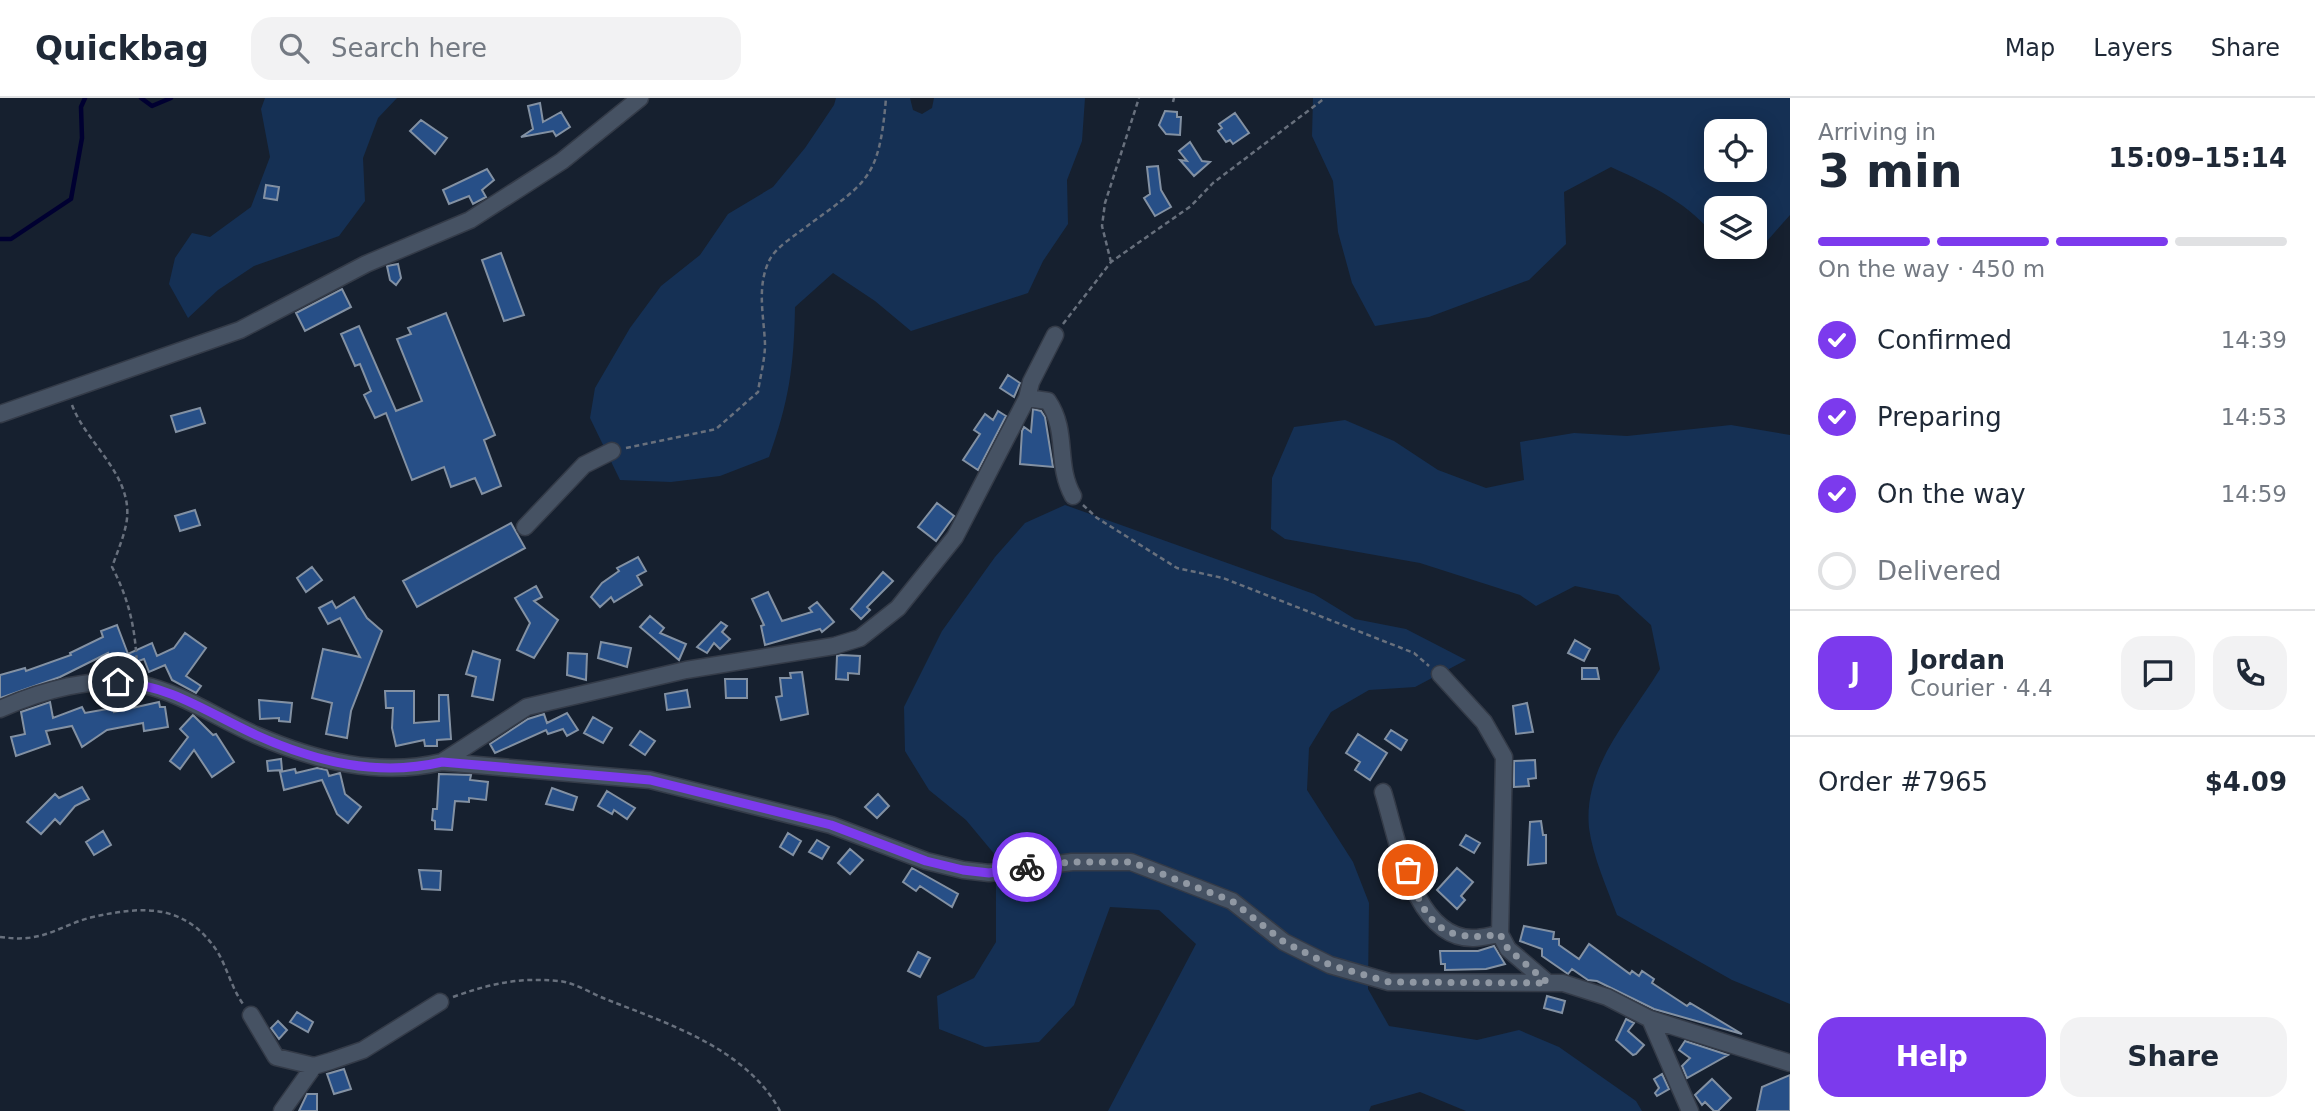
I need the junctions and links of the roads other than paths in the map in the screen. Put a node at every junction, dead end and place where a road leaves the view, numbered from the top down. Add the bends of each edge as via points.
1 (640, 98) edge
2 (1055, 335) road end
3 (1027, 398) junction
4 (0, 414) edge
5 (612, 451) road end
6 (1073, 496) road end
7 (525, 527) dead end
8 (1440, 674) road end
9 (0, 709) edge
10 (442, 762) junction
11 (1383, 792) dead end
12 (1500, 934) junction
13 (1548, 983) junction
14 (440, 1002) road end
15 (251, 1015) road end
16 (1650, 1020) junction
17 (1790, 1063) edge
18 (314, 1066) junction
19 (282, 1111) edge
20 (1690, 1111) edge

1 - 4 street via 562,161 470,220 366,264 240,330
2 - 3 street
3 - 6 street via 1048,401 1053,407 1061,432 1062,470
3 - 10 street via 955,537 898,608 860,638 686,670 527,708
5 - 7 street via 584,465
8 - 12 street via 1484,722 1504,757
9 - 10 street via 99,681 137,683 182,697 257,736 347,766 409,770
10 - 13 street via 650,780 831,825 963,870 989,873 1072,862 1131,862 1232,901 1284,942 1330,965 1389,982
11 - 12 street via 1416,896 1429,917 1445,930 1472,939
12 - 13 street via 1508,949
13 - 16 street via 1607,997
14 - 18 street via 363,1050
15 - 18 street via 276,1057
16 - 17 street
16 - 20 street
18 - 19 street

